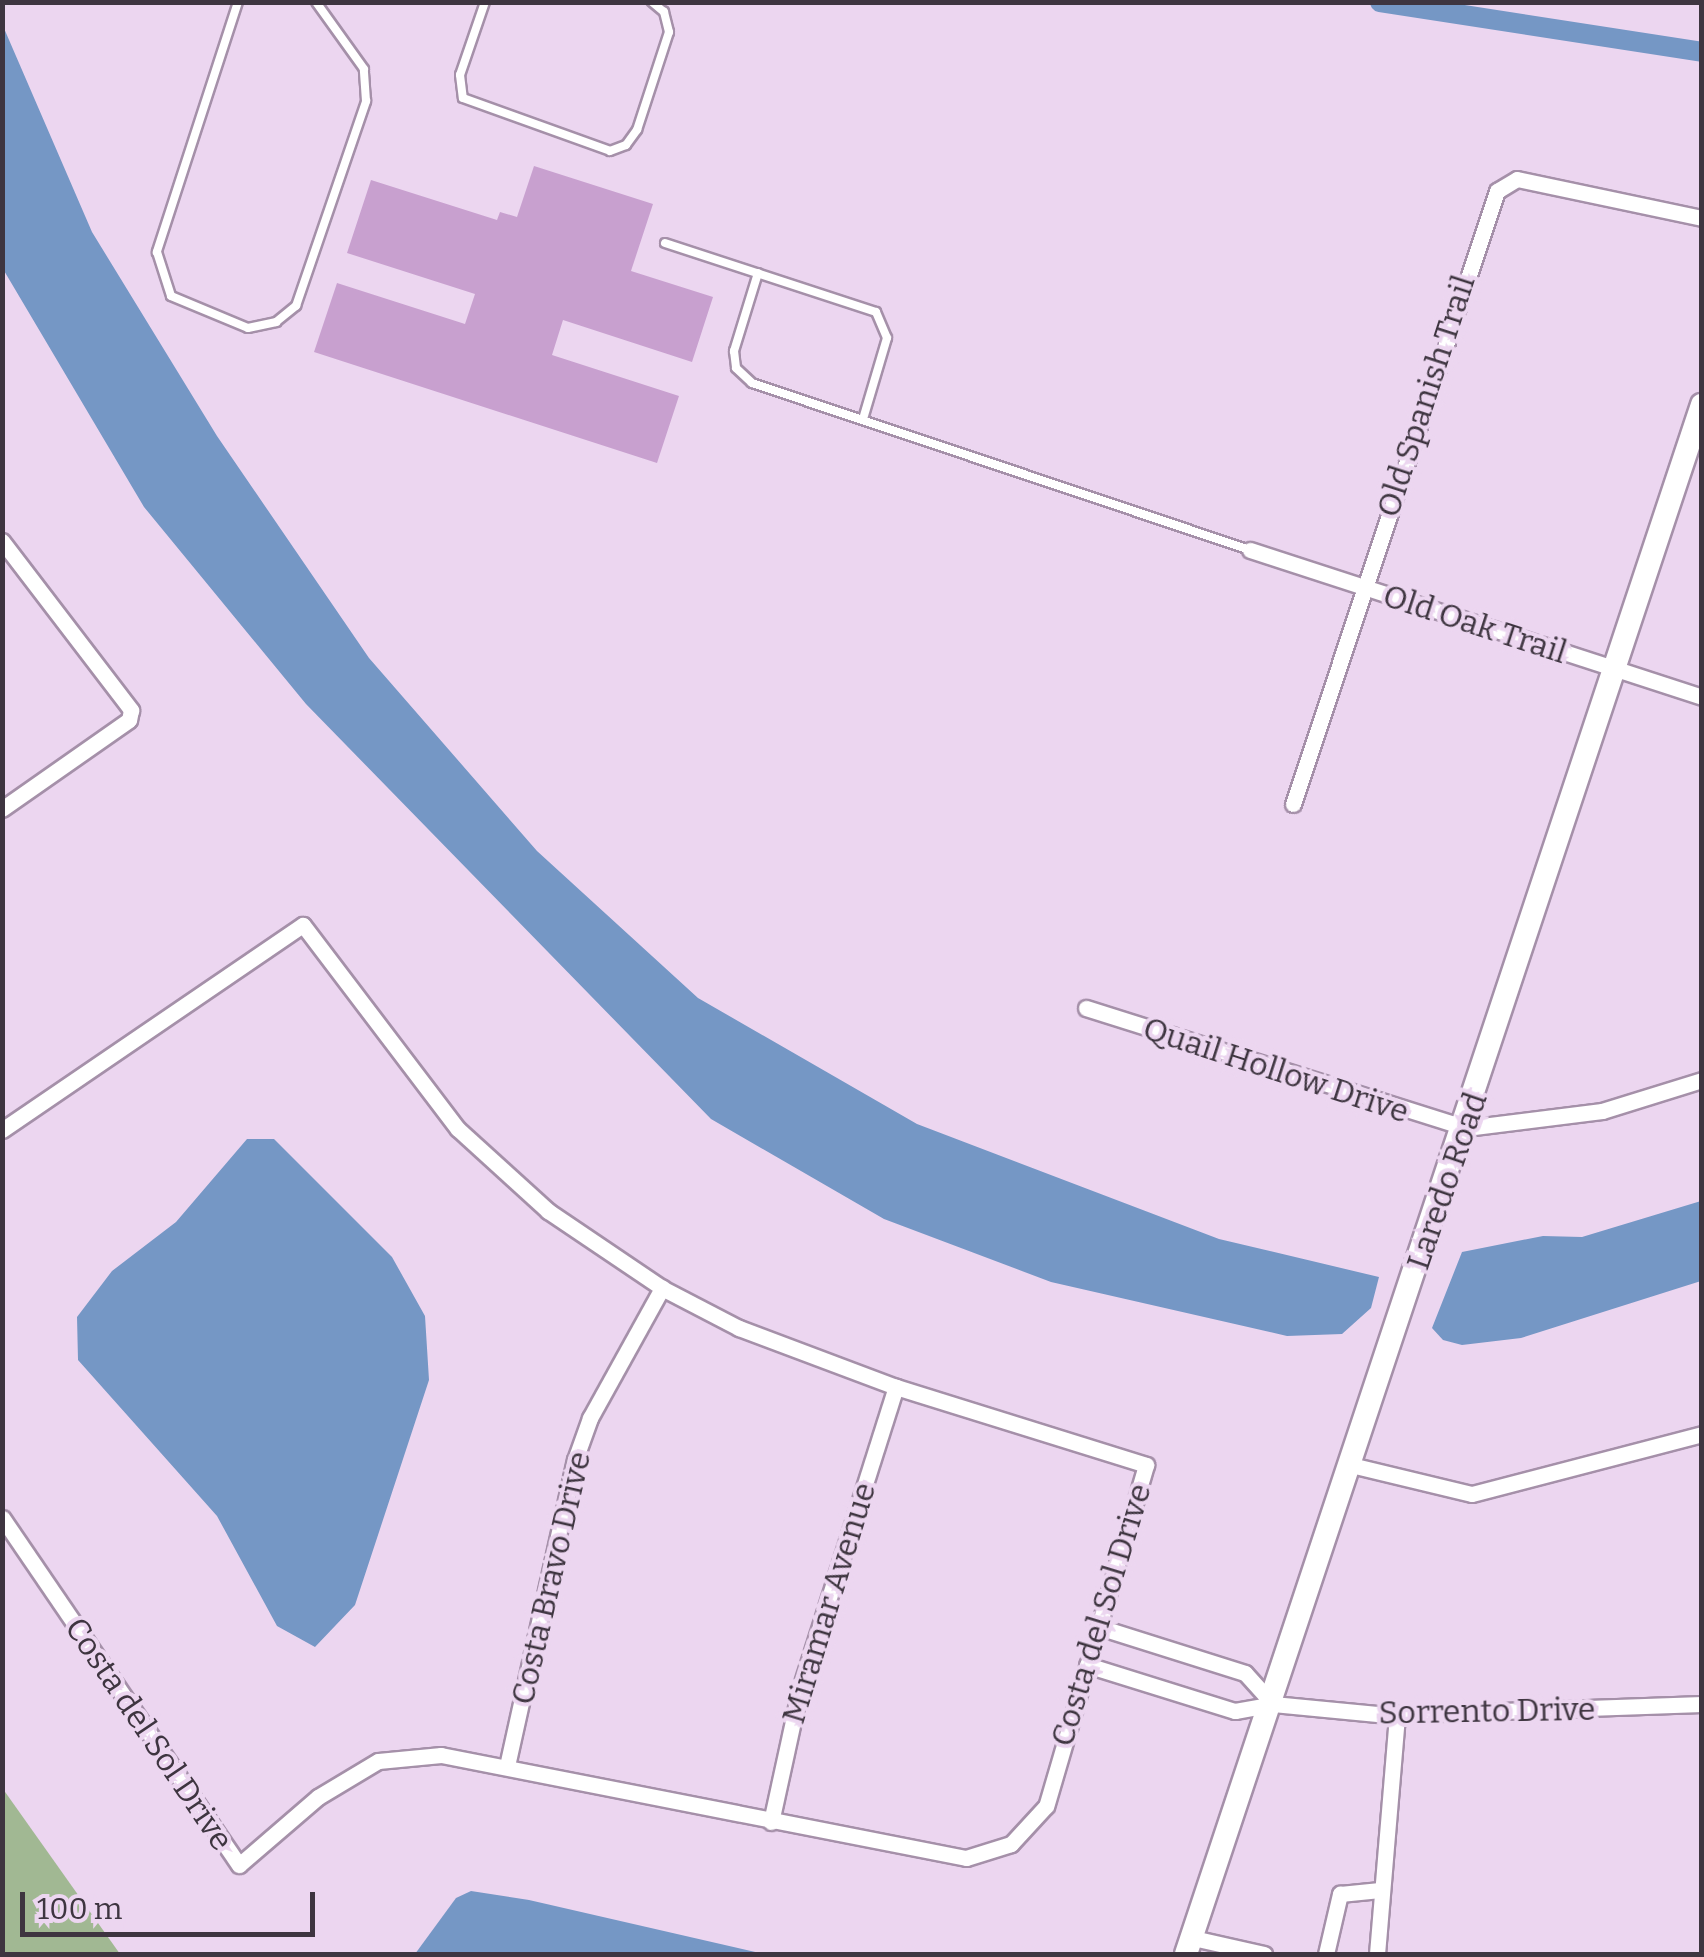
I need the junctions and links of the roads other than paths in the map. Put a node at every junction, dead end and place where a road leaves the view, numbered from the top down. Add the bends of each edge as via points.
1 (238, 2) edge
2 (316, 2) edge
3 (485, 2) edge
4 (652, 2) edge
5 (1702, 218) edge
6 (666, 243) dead end
7 (758, 273) junction
8 (1702, 405) edge
9 (862, 420) junction
10 (1694, 452) edge
11 (2, 540) edge
12 (1250, 550) joint
13 (1362, 587) junction
14 (1616, 670) junction
15 (1702, 696) edge
16 (1293, 804) dead end
17 (2, 809) edge
18 (1086, 1008) dead end
19 (1702, 1080) edge
20 (1466, 1128) junction
21 (2, 1130) edge
22 (662, 1288) junction
23 (896, 1387) junction
24 (1702, 1434) edge
25 (1352, 1465) junction
26 (2, 1518) edge
27 (1099, 1627) junction
28 (1088, 1665) junction
29 (1272, 1704) junction
30 (1702, 1704) edge
31 (1397, 1714) junction
32 (507, 1766) junction
33 (770, 1822) junction
34 (1380, 1890) junction
35 (1190, 1946) edge
36 (1264, 1954) edge
37 (1326, 1954) edge
38 (1377, 1954) edge

1 - 2 lane via 156,252 171,296 248,328 276,322 296,306 368,90 358,58
3 - 4 lane via 460,75 459,91 468,103 610,151 632,139 669,32 664,12
5 - 13 street, Old Spanish Trail via 1517,179 1497,191
6 - 7 lane
7 - 9 lane via 734,345 740,374
7 - 9 lane via 882,318 887,338
8 - 10 street, Laredo Road
9 - 12 lane
10 - 14 street, Laredo Road
11 - 17 street via 130,713
12 - 13 street, Old Oak Trail
13 - 14 street, Old Oak Trail
13 - 16 street, Old Spanish Trail
14 - 15 street, Old Oak Trail
14 - 20 street, Laredo Road
18 - 20 street, Quail Hollow Drive
19 - 20 street, Quail Hollow Drive via 1602,1111
20 - 25 street, Laredo Road
21 - 22 street, Costa del Sol Drive via 304,925 458,1129 548,1212
22 - 23 street, Costa del Sol Drive via 739,1328
22 - 32 street, Costa Bravo Drive via 590,1418 575,1460
23 - 27 street, Costa del Sol Drive via 1146,1465
23 - 33 street, Miramar Avenue via 800,1689
24 - 25 street via 1472,1494
25 - 29 street, Laredo Road
26 - 32 street, Costa del Sol Drive via 238,1866 318,1798 378,1761 441,1755
27 - 28 street, Costa del Sol Drive
27 - 29 street via 1245,1674
28 - 29 street, Sorrento Drive via 1236,1711
28 - 33 street, Costa del Sol Drive via 1046,1806 1011,1844 966,1858
29 - 31 street, Sorrento Drive
29 - 35 street, Laredo Road
30 - 31 street, Sorrento Drive
31 - 34 street
32 - 33 street, Costa del Sol Drive
34 - 37 street via 1340,1894
34 - 38 street
35 - 36 street

